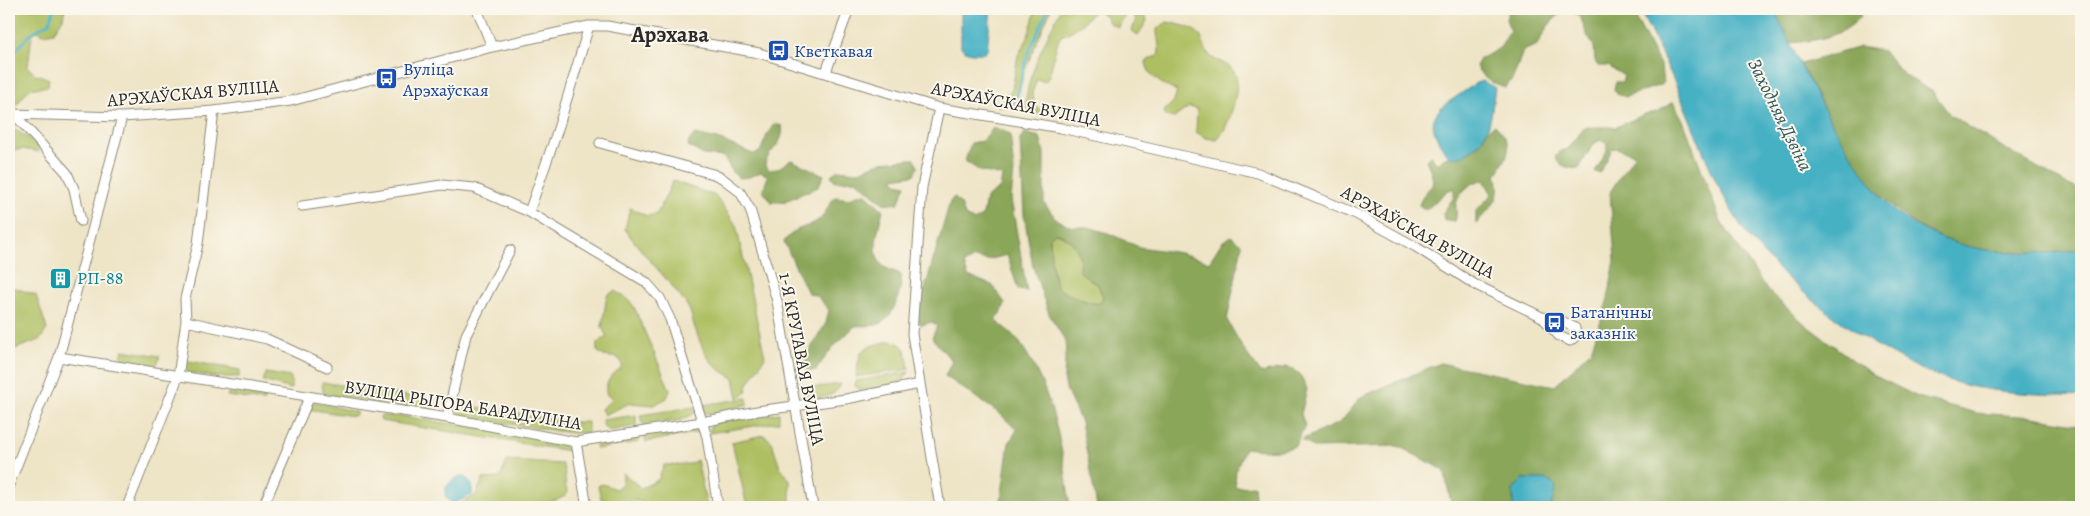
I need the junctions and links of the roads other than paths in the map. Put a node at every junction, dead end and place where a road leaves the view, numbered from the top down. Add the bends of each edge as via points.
1 (477, 9) edge
2 (849, 9) edge
3 (590, 26) junction
4 (492, 47) junction
5 (826, 72) junction
6 (939, 108) junction
7 (214, 111) junction
8 (12, 114) edge
9 (122, 117) junction
10 (600, 143) dead end
11 (302, 206) dead end
12 (529, 212) junction
13 (81, 221) dead end
14 (510, 250) dead end
15 (1542, 317) dead end
16 (186, 321) junction
17 (60, 357) junction
18 (327, 367) dead end
19 (178, 377) junction
20 (920, 384) junction
21 (309, 398) junction
22 (796, 406) junction
23 (447, 418) junction
24 (702, 422) junction
25 (576, 442) junction
26 (9, 486) edge
27 (127, 507) edge
28 (263, 507) edge
29 (587, 507) edge
30 (718, 507) edge
31 (812, 507) edge
32 (940, 507) edge

1 - 4 street
2 - 5 street
3 - 4 street, АРЭХАЎСКАЯ ВУЛІЦА
3 - 5 street, АРЭХАЎСКАЯ ВУЛІЦА via 607,26 724,46
3 - 12 street
4 - 7 street, АРЭХАЎСКАЯ ВУЛІЦА via 291,101
5 - 6 street, АРЭХАЎСКАЯ ВУЛІЦА
6 - 15 street, АРЭХАЎСКАЯ ВУЛІЦА via 1052,126 1258,173 1356,214 1416,246 1474,284
6 - 20 street via 922,187 912,334
7 - 9 street, АРЭХАЎСКАЯ ВУЛІЦА
7 - 16 street via 198,244 184,299
8 - 9 street, АРЭХАЎСКАЯ ВУЛІЦА
8 - 13 street via 67,173
9 - 17 street
10 - 22 street, 1-Я КРУГАВАЯ ВУЛІЦА via 713,174 740,192 750,209 777,301
11 - 12 street via 458,185 488,192
12 - 24 street via 627,269 646,282 660,298 670,319
14 - 23 street via 466,335
16 - 18 street via 266,339
16 - 19 street
17 - 19 street, ВУЛІЦА РЫГОРА БАРАДУЛІНА
17 - 26 street
19 - 21 street, ВУЛІЦА РЫГОРА БАРАДУЛІНА
19 - 27 street
20 - 22 street, ВУЛІЦА РЫГОРА БАРАДУЛІНА
20 - 32 street
21 - 23 street, ВУЛІЦА РЫГОРА БАРАДУЛІНА
21 - 28 street
22 - 24 street, ВУЛІЦА РЫГОРА БАРАДУЛІНА
22 - 31 street, 1-Я КРУГАВАЯ ВУЛІЦА
23 - 25 street, ВУЛІЦА РЫГОРА БАРАДУЛІНА
24 - 25 street, ВУЛІЦА РЫГОРА БАРАДУЛІНА
24 - 30 street
25 - 29 street

